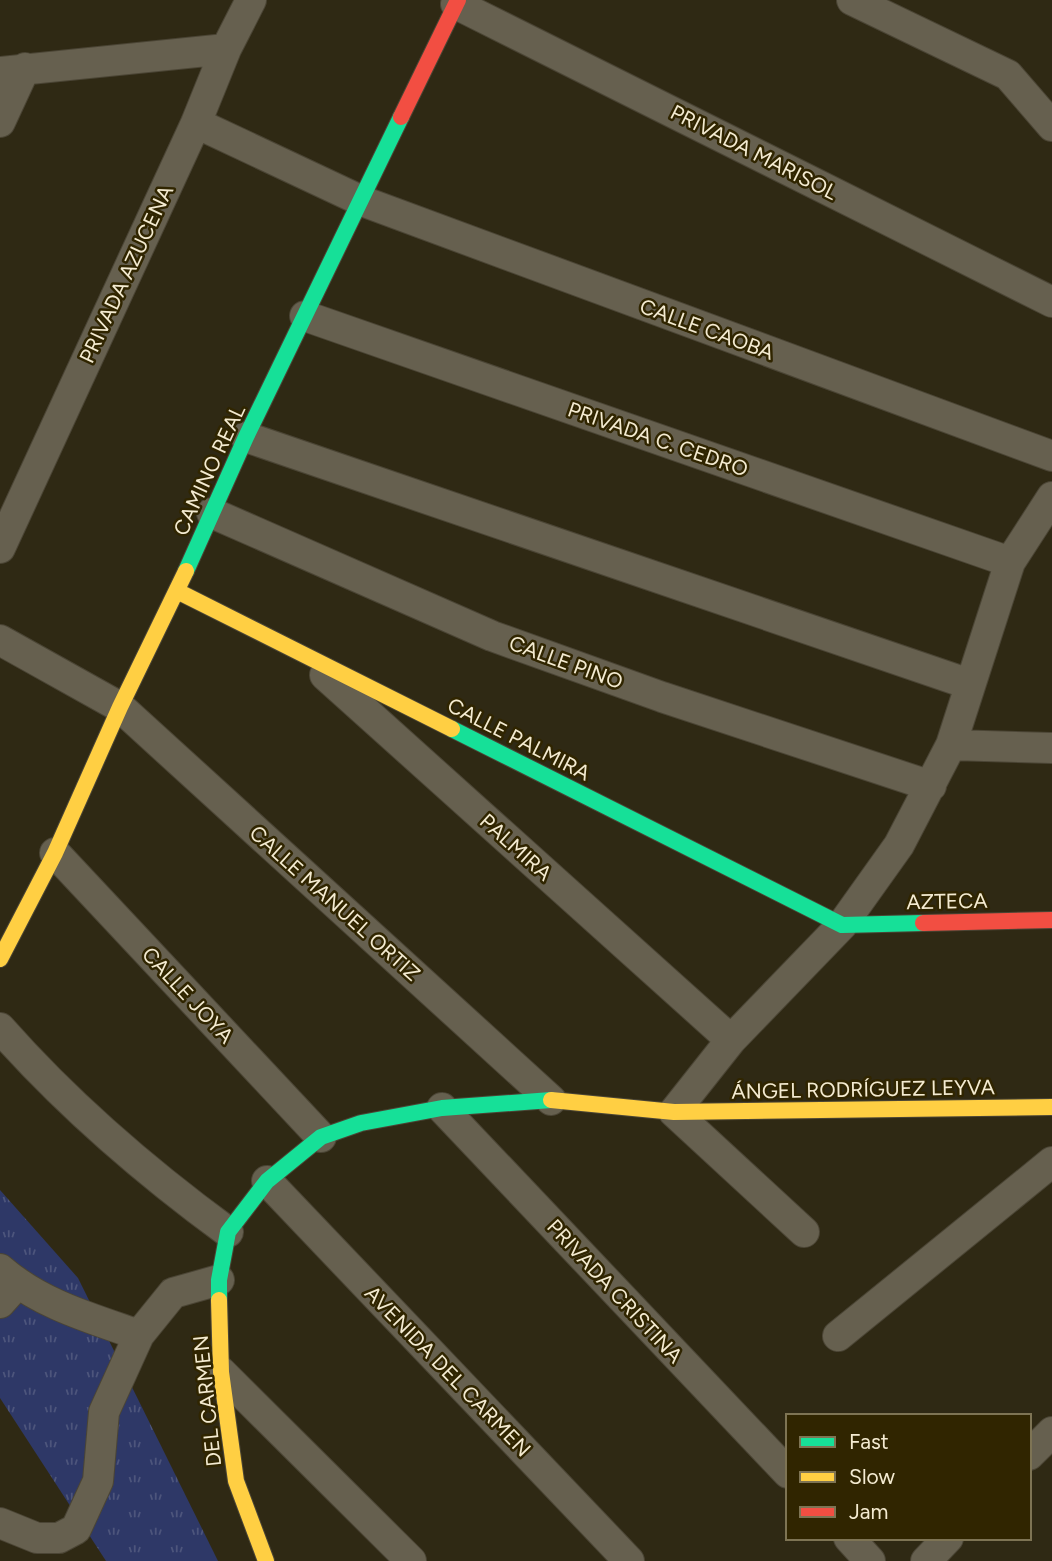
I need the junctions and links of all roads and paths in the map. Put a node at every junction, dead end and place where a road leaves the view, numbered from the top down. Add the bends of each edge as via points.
1 (251, 0) edge
2 (852, 0) edge
3 (457, 2) edge
4 (226, 49) junction
5 (13, 70) edge
6 (0, 122) edge
7 (196, 123) junction
8 (1052, 126) edge
9 (362, 201) junction
10 (1052, 302) edge
11 (305, 316) junction
12 (246, 437) junction
13 (1052, 456) edge
14 (1052, 497) edge
15 (212, 513) junction
16 (0, 548) edge
17 (1010, 562) junction
18 (177, 591) junction
19 (0, 640) edge
20 (301, 653) junction
21 (970, 684) junction
22 (120, 707) junction
23 (951, 745) junction
24 (1052, 748) edge
25 (931, 786) junction
26 (55, 853) junction
27 (1052, 920) edge
28 (842, 925) junction
29 (0, 959) edge
30 (0, 1028) edge
31 (731, 1040) junction
32 (551, 1100) junction
33 (1052, 1107) edge
34 (442, 1108) junction
35 (674, 1112) junction
36 (321, 1137) junction
37 (1052, 1162) edge
38 (267, 1181) junction
39 (804, 1231) dead end
40 (228, 1232) junction
41 (219, 1280) junction
42 (6, 1285) edge
43 (139, 1335) junction
44 (838, 1336) dead end
45 (221, 1372) junction
46 (1052, 1432) edge
47 (1031, 1453) edge
48 (786, 1472) edge
49 (0, 1523) edge
50 (851, 1540) edge
51 (946, 1540) edge
52 (266, 1561) edge
53 (411, 1561) edge
54 (629, 1561) edge
55 (870, 1561) edge
56 (926, 1561) edge

1 - 4 street, PRIVADA AZUCENA
2 - 8 street via 1009,75
3 - 9 street, CAMINO REAL
3 - 10 street, PRIVADA MARISOL
4 - 5 street
4 - 7 street, PRIVADA AZUCENA
5 - 6 street
7 - 9 street, CALLE CAOBA
7 - 16 street, PRIVADA AZUCENA
9 - 11 street, CAMINO REAL
9 - 13 street, CALLE CAOBA
11 - 12 street, CAMINO REAL
11 - 17 street, PRIVADA C. CEDRO
12 - 15 street, CAMINO REAL
12 - 21 street
14 - 17 street
15 - 18 street, CAMINO REAL
15 - 25 street, CALLE PINO via 492,636
17 - 21 street
18 - 20 street, CALLE PALMIRA
18 - 22 street, CAMINO REAL
19 - 22 street, CALLE MANUEL ORTIZ
20 - 28 street, CALLE PALMIRA
20 - 31 street, PALMIRA
21 - 23 street
22 - 26 street, CAMINO REAL
22 - 32 street, CALLE MANUEL ORTIZ
23 - 24 street
23 - 25 street
25 - 28 street via 899,845
26 - 29 street, CAMINO REAL
26 - 36 street, CALLE JOYA
27 - 28 street, AZTECA
28 - 31 street
30 - 40 street via 37,1070 160,1182
31 - 35 street
32 - 34 street, ÁNGEL RODRÍGUEZ LEYVA
32 - 35 street, ÁNGEL RODRÍGUEZ LEYVA
33 - 35 street, ÁNGEL RODRÍGUEZ LEYVA
34 - 36 street, ÁNGEL RODRÍGUEZ LEYVA via 361,1123
34 - 48 street, PRIVADA CRISTINA
35 - 39 street
36 - 38 street, ÁNGEL RODRÍGUEZ LEYVA
37 - 44 street
38 - 40 street, ÁNGEL RODRÍGUEZ LEYVA
38 - 54 street, AVENIDA DEL CARMEN
40 - 41 street, DEL CARMEN
41 - 43 street via 173,1293
41 - 45 street, DEL CARMEN
42 - 43 street
43 - 49 street via 104,1412 98,1481 76,1529 60,1538 37,1538
45 - 52 street, DEL CARMEN via 236,1481
45 - 53 street
46 - 47 street
50 - 55 street
51 - 56 street

